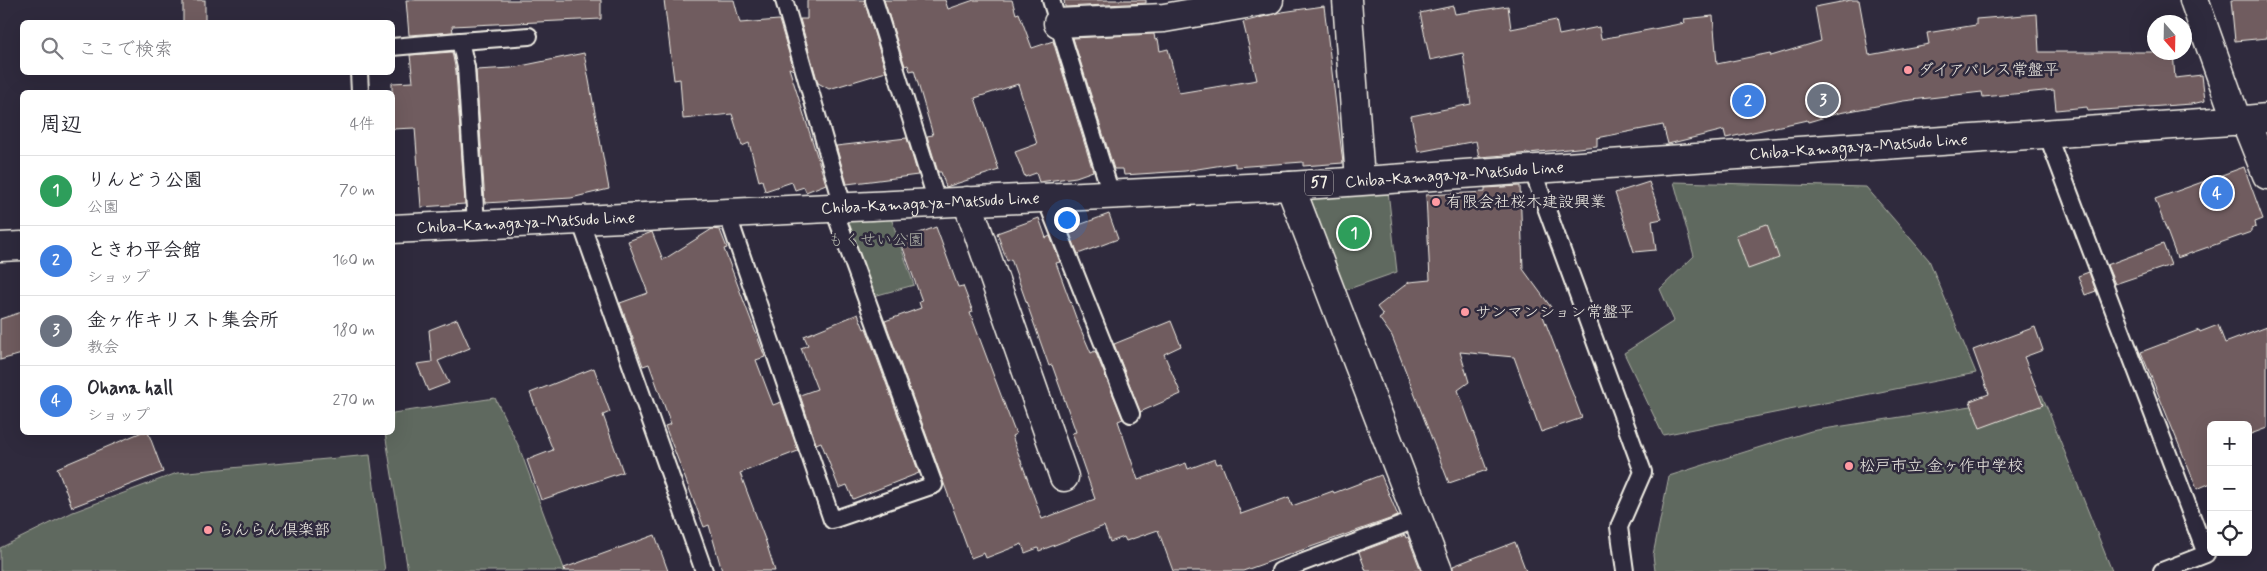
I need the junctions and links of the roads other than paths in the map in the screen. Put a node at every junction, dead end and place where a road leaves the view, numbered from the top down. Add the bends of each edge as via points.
1 (784, 0) edge
2 (874, 0) edge
3 (1269, 0) edge
4 (1347, 0) edge
5 (2194, 0) edge
6 (1054, 11) edge
7 (530, 36) dead end
8 (460, 41) junction
9 (395, 47) edge
10 (359, 75) edge
11 (360, 90) edge
12 (2250, 120) edge
13 (2047, 134) junction
14 (1532, 169) junction
15 (2267, 175) edge
16 (1360, 180) junction
17 (1290, 186) junction
18 (1111, 194) junction
19 (1045, 197) junction
20 (967, 201) junction
21 (937, 202) junction
22 (838, 206) junction
23 (727, 213) junction
24 (580, 220) junction
25 (476, 224) junction
26 (395, 230) edge
27 (20, 246) edge
28 (0, 247) edge
29 (1131, 414) dead end
30 (1064, 478) dead end
31 (1418, 519) junction
32 (704, 571) edge
33 (1280, 571) edge
34 (1438, 571) edge
35 (1626, 571) edge
36 (2162, 571) edge

1 - 22 lane
2 - 21 lane
3 - 6 main road via 1164,18
4 - 16 main road
5 - 12 main road
6 - 18 lane
7 - 8 lane
8 - 9 lane
8 - 25 lane via 466,67
10 - 11 lane
12 - 13 main road, Chiba-Kamagaya-Matsudo Line / 57
12 - 15 main road
13 - 14 main road, Chiba-Kamagaya-Matsudo Line / 57
13 - 36 lane via 2206,554
14 - 16 main road, Chiba-Kamagaya-Matsudo Line / 57
14 - 35 lane via 1643,472 1620,527
16 - 17 main road, Chiba-Kamagaya-Matsudo Line / 57
17 - 18 main road, Chiba-Kamagaya-Matsudo Line / 57
17 - 31 main road
18 - 19 main road, Chiba-Kamagaya-Matsudo Line / 57
19 - 20 main road, Chiba-Kamagaya-Matsudo Line / 57
19 - 29 lane
20 - 21 main road, Chiba-Kamagaya-Matsudo Line / 57
20 - 30 main road
21 - 22 main road, Chiba-Kamagaya-Matsudo Line / 57
22 - 23 main road, Chiba-Kamagaya-Matsudo Line / 57
22 - 23 lane via 934,485 832,520
23 - 24 main road, Chiba-Kamagaya-Matsudo Line / 57
24 - 25 main road, Chiba-Kamagaya-Matsudo Line / 57
24 - 32 lane
25 - 26 main road, Chiba-Kamagaya-Matsudo Line / 57
27 - 28 main road
31 - 33 lane
31 - 34 main road

